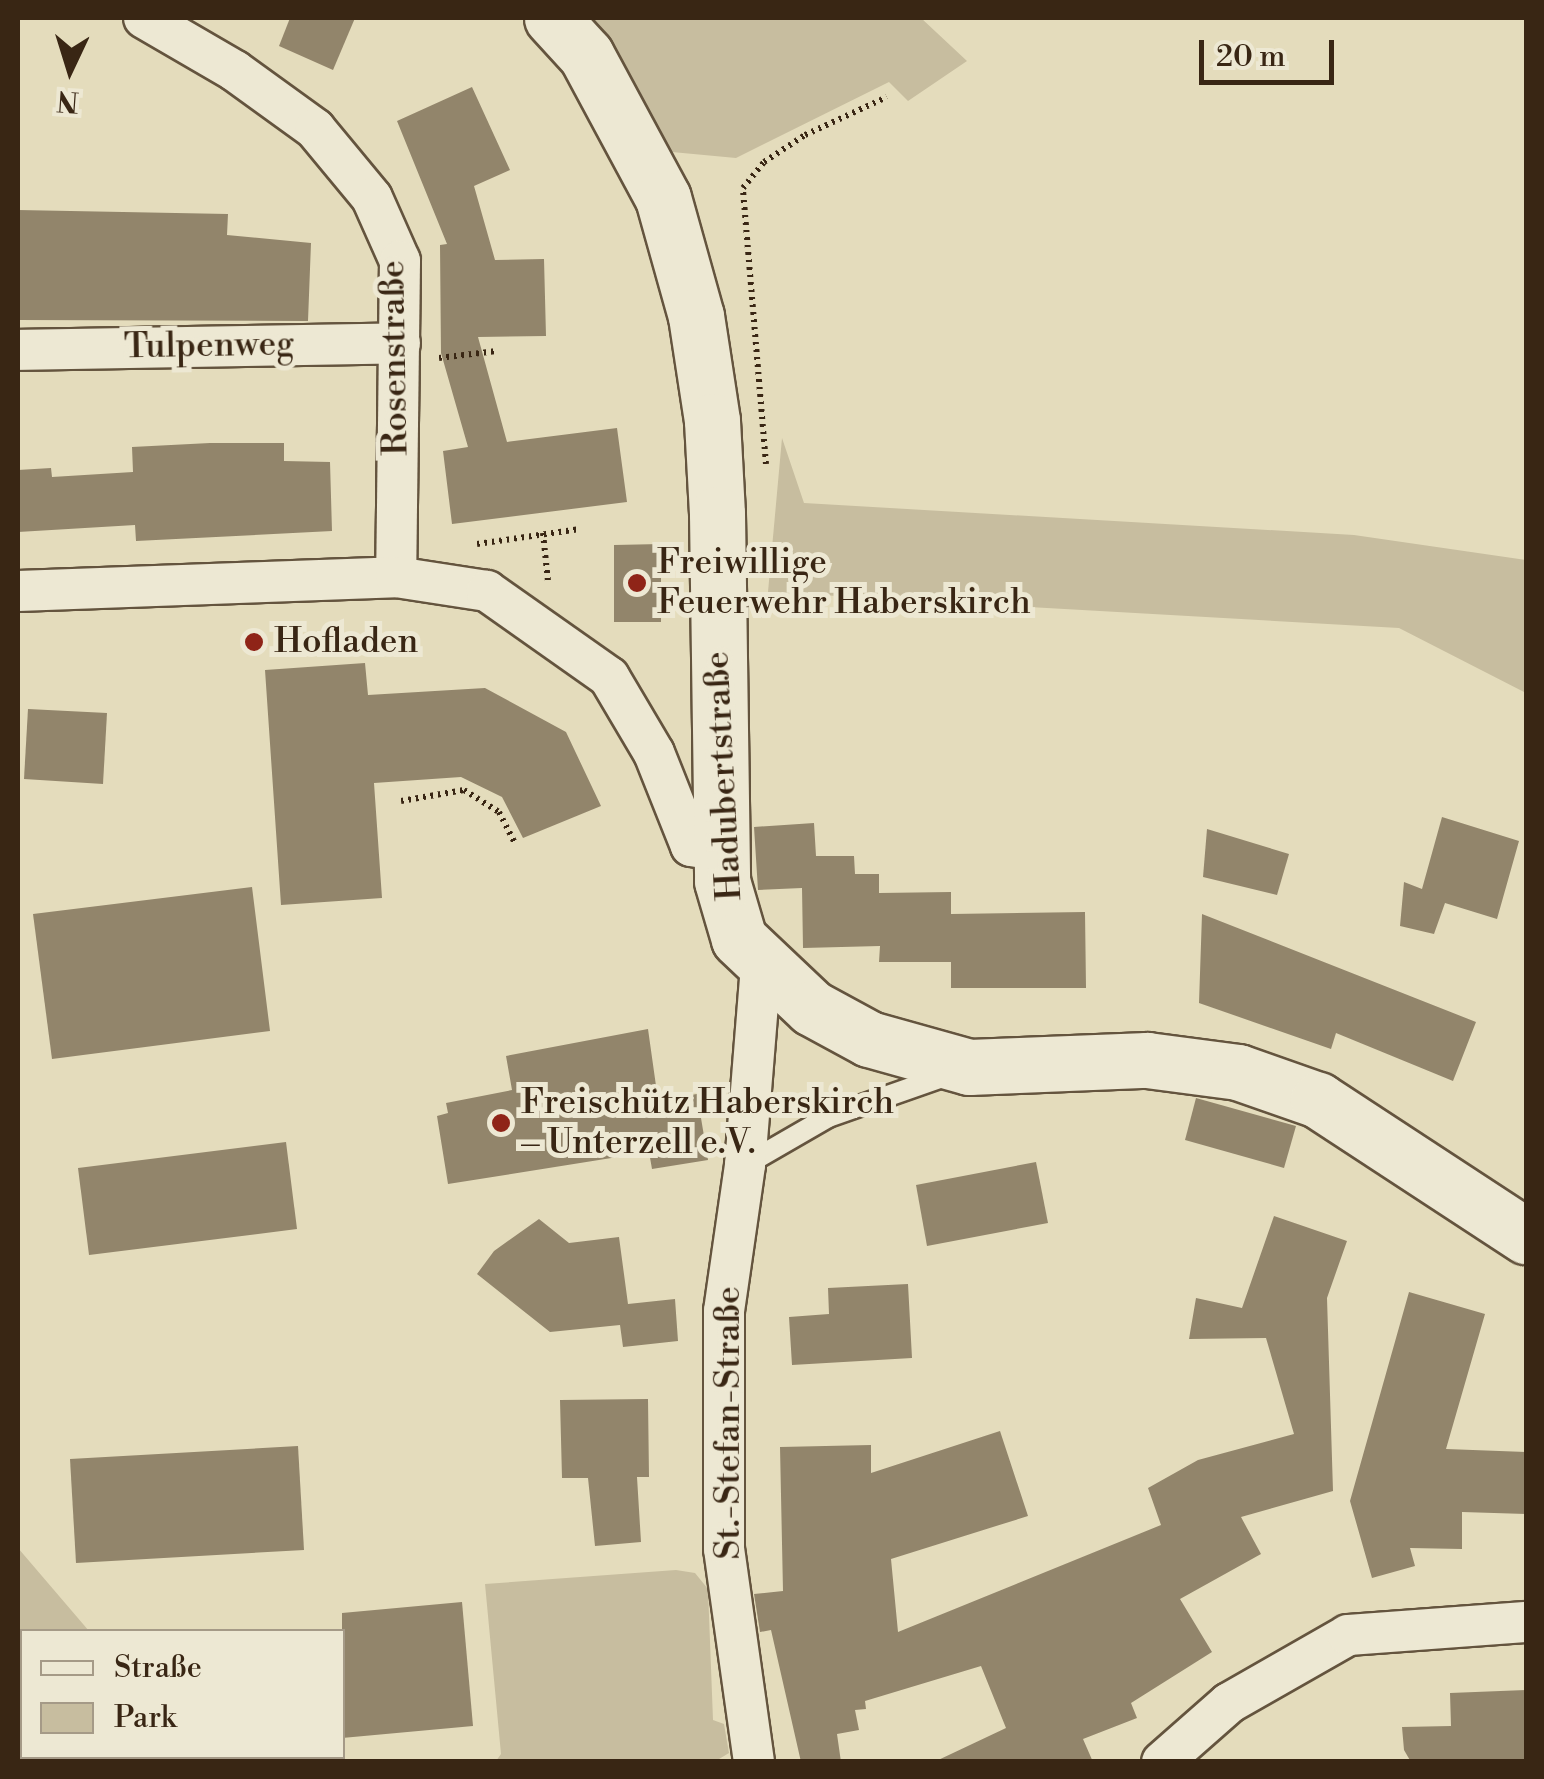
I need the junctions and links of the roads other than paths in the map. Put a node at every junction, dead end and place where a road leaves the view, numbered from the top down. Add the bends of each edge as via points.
1 (144, 18) edge
2 (552, 18) edge
3 (18, 350) edge
4 (400, 353) junction
5 (396, 577) junction
6 (18, 591) edge
7 (722, 851) junction
8 (760, 965) junction
9 (969, 1068) junction
10 (745, 1165) junction
11 (1526, 1236) edge
12 (1526, 1622) edge
13 (754, 1762) edge
14 (1162, 1762) edge

1 - 4 street, Rosenstraße via 235,71 347,162 372,198 400,261
2 - 7 street, Hadubertstraße via 586,55 663,198 696,316 717,514
3 - 4 street, Tulpenweg
4 - 5 street, Rosenstraße
5 - 6 street
5 - 7 street via 487,592 574,646 626,703 691,846
7 - 8 street, Hadubertstraße via 728,908 739,938
8 - 9 street, Hadubertstraße via 812,1008 868,1039
8 - 10 street, St.-Stefan-Straße
9 - 10 lane via 828,1117
9 - 11 street, Hadubertstraße via 1147,1060 1238,1072 1318,1100
10 - 13 street, St.-Stefan-Straße via 724,1311 724,1549
12 - 14 street via 1348,1635 1229,1703

